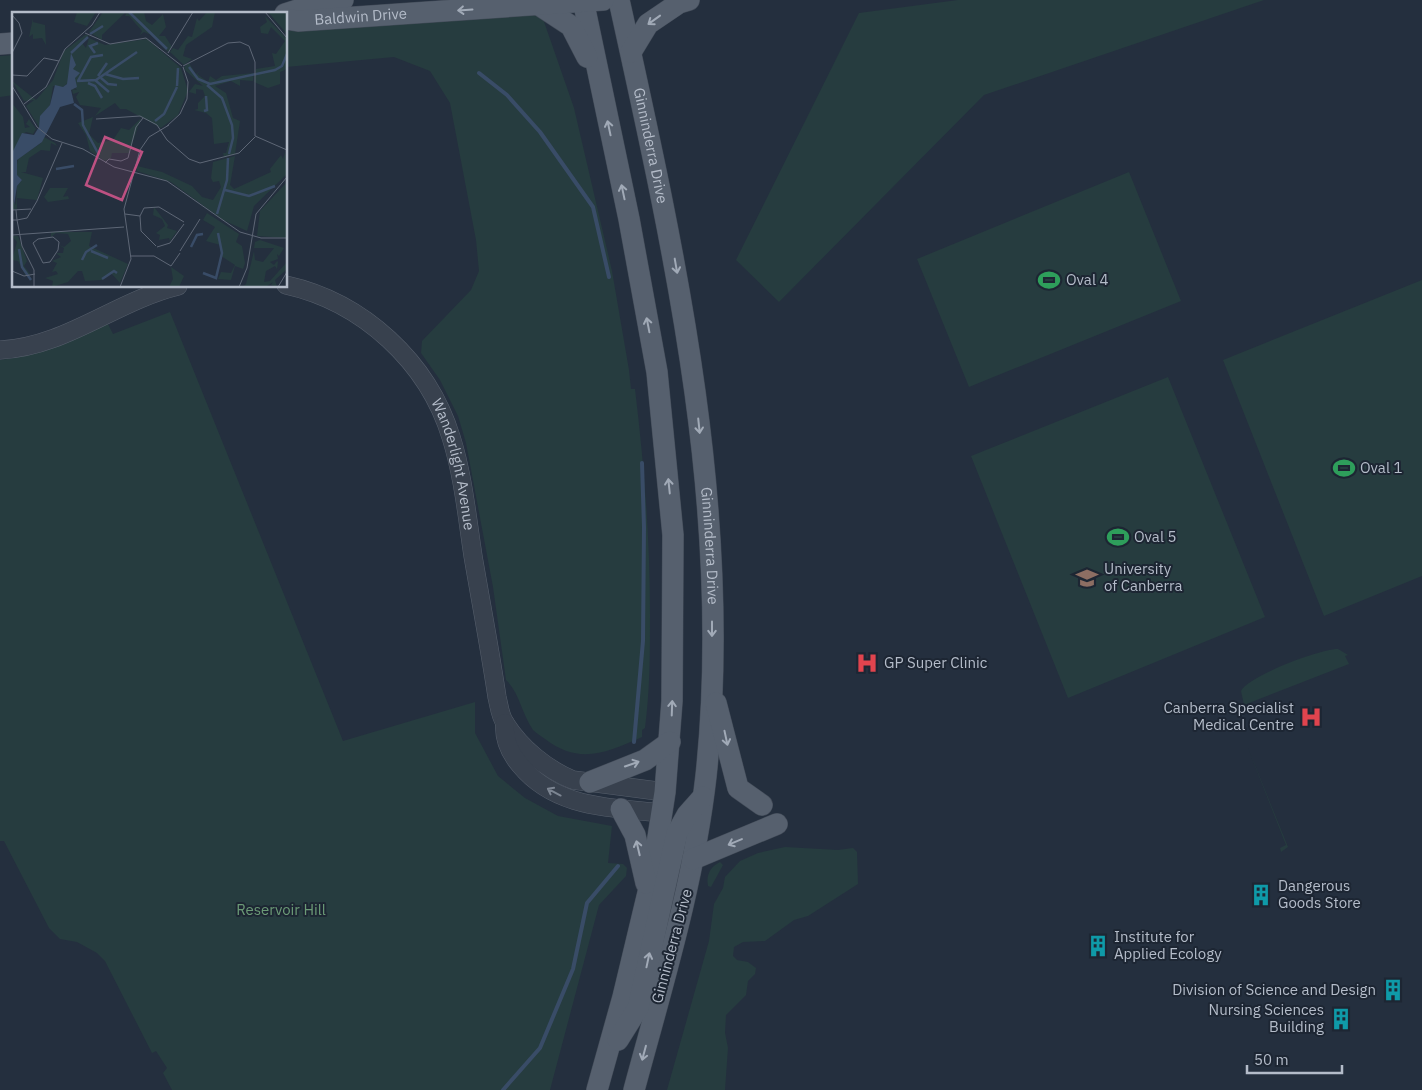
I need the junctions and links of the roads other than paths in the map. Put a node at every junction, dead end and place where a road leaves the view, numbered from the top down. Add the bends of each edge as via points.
1 (343, 0) edge
2 (619, 0) edge
3 (689, 0) edge
4 (590, 1) edge
5 (539, 5) junction
6 (288, 13) edge
7 (288, 19) edge
8 (631, 52) junction
9 (602, 92) junction
10 (288, 286) edge
11 (171, 288) edge
12 (0, 350) edge
13 (712, 691) junction
14 (505, 723) junction
15 (670, 742) junction
16 (590, 782) junction
17 (703, 797) junction
18 (664, 802) junction
19 (762, 805) dead end
20 (622, 808) junction
21 (777, 824) dead end
22 (693, 859) junction
23 (648, 890) junction
24 (606, 1058) junction
25 (597, 1090) edge
26 (634, 1090) edge

1 - 6 main road, Baldwin Drive
2 - 8 main road, Ginninderra Drive
3 -> 8 main road via 648,24
4 - 5 main road, Baldwin Drive
4 - 9 main road
5 -> 7 main road, Baldwin Drive
5 - 9 main road via 566,22 575,32
8 -> 13 main road, Ginninderra Drive via 667,218 693,367 710,528
15 -> 9 main road via 673,535 657,372
10 - 14 street, Wanderlight Avenue via 326,298 372,325 409,361 438,404 455,451 497,697
11 - 12 street via 148,295 54,339
13 - 17 main road, Ginninderra Drive
13 -> 19 main road via 723,722 738,788
14 - 16 street, Wanderlight Avenue via 542,764 573,780
20 -> 14 street, Wanderlight Avenue via 576,802 542,786 509,750
16 -> 15 main road via 645,760
15 - 18 main road
16 - 18 street, Wanderlight Avenue
17 - 22 main road, Ginninderra Drive
24 -> 17 main road via 638,1008 675,839 687,815
18 - 20 street, Wanderlight Avenue
18 - 23 main road
23 -> 20 main road via 635,835
21 -> 22 main road
22 -> 26 main road, Ginninderra Drive
23 - 24 main road
24 - 25 main road

